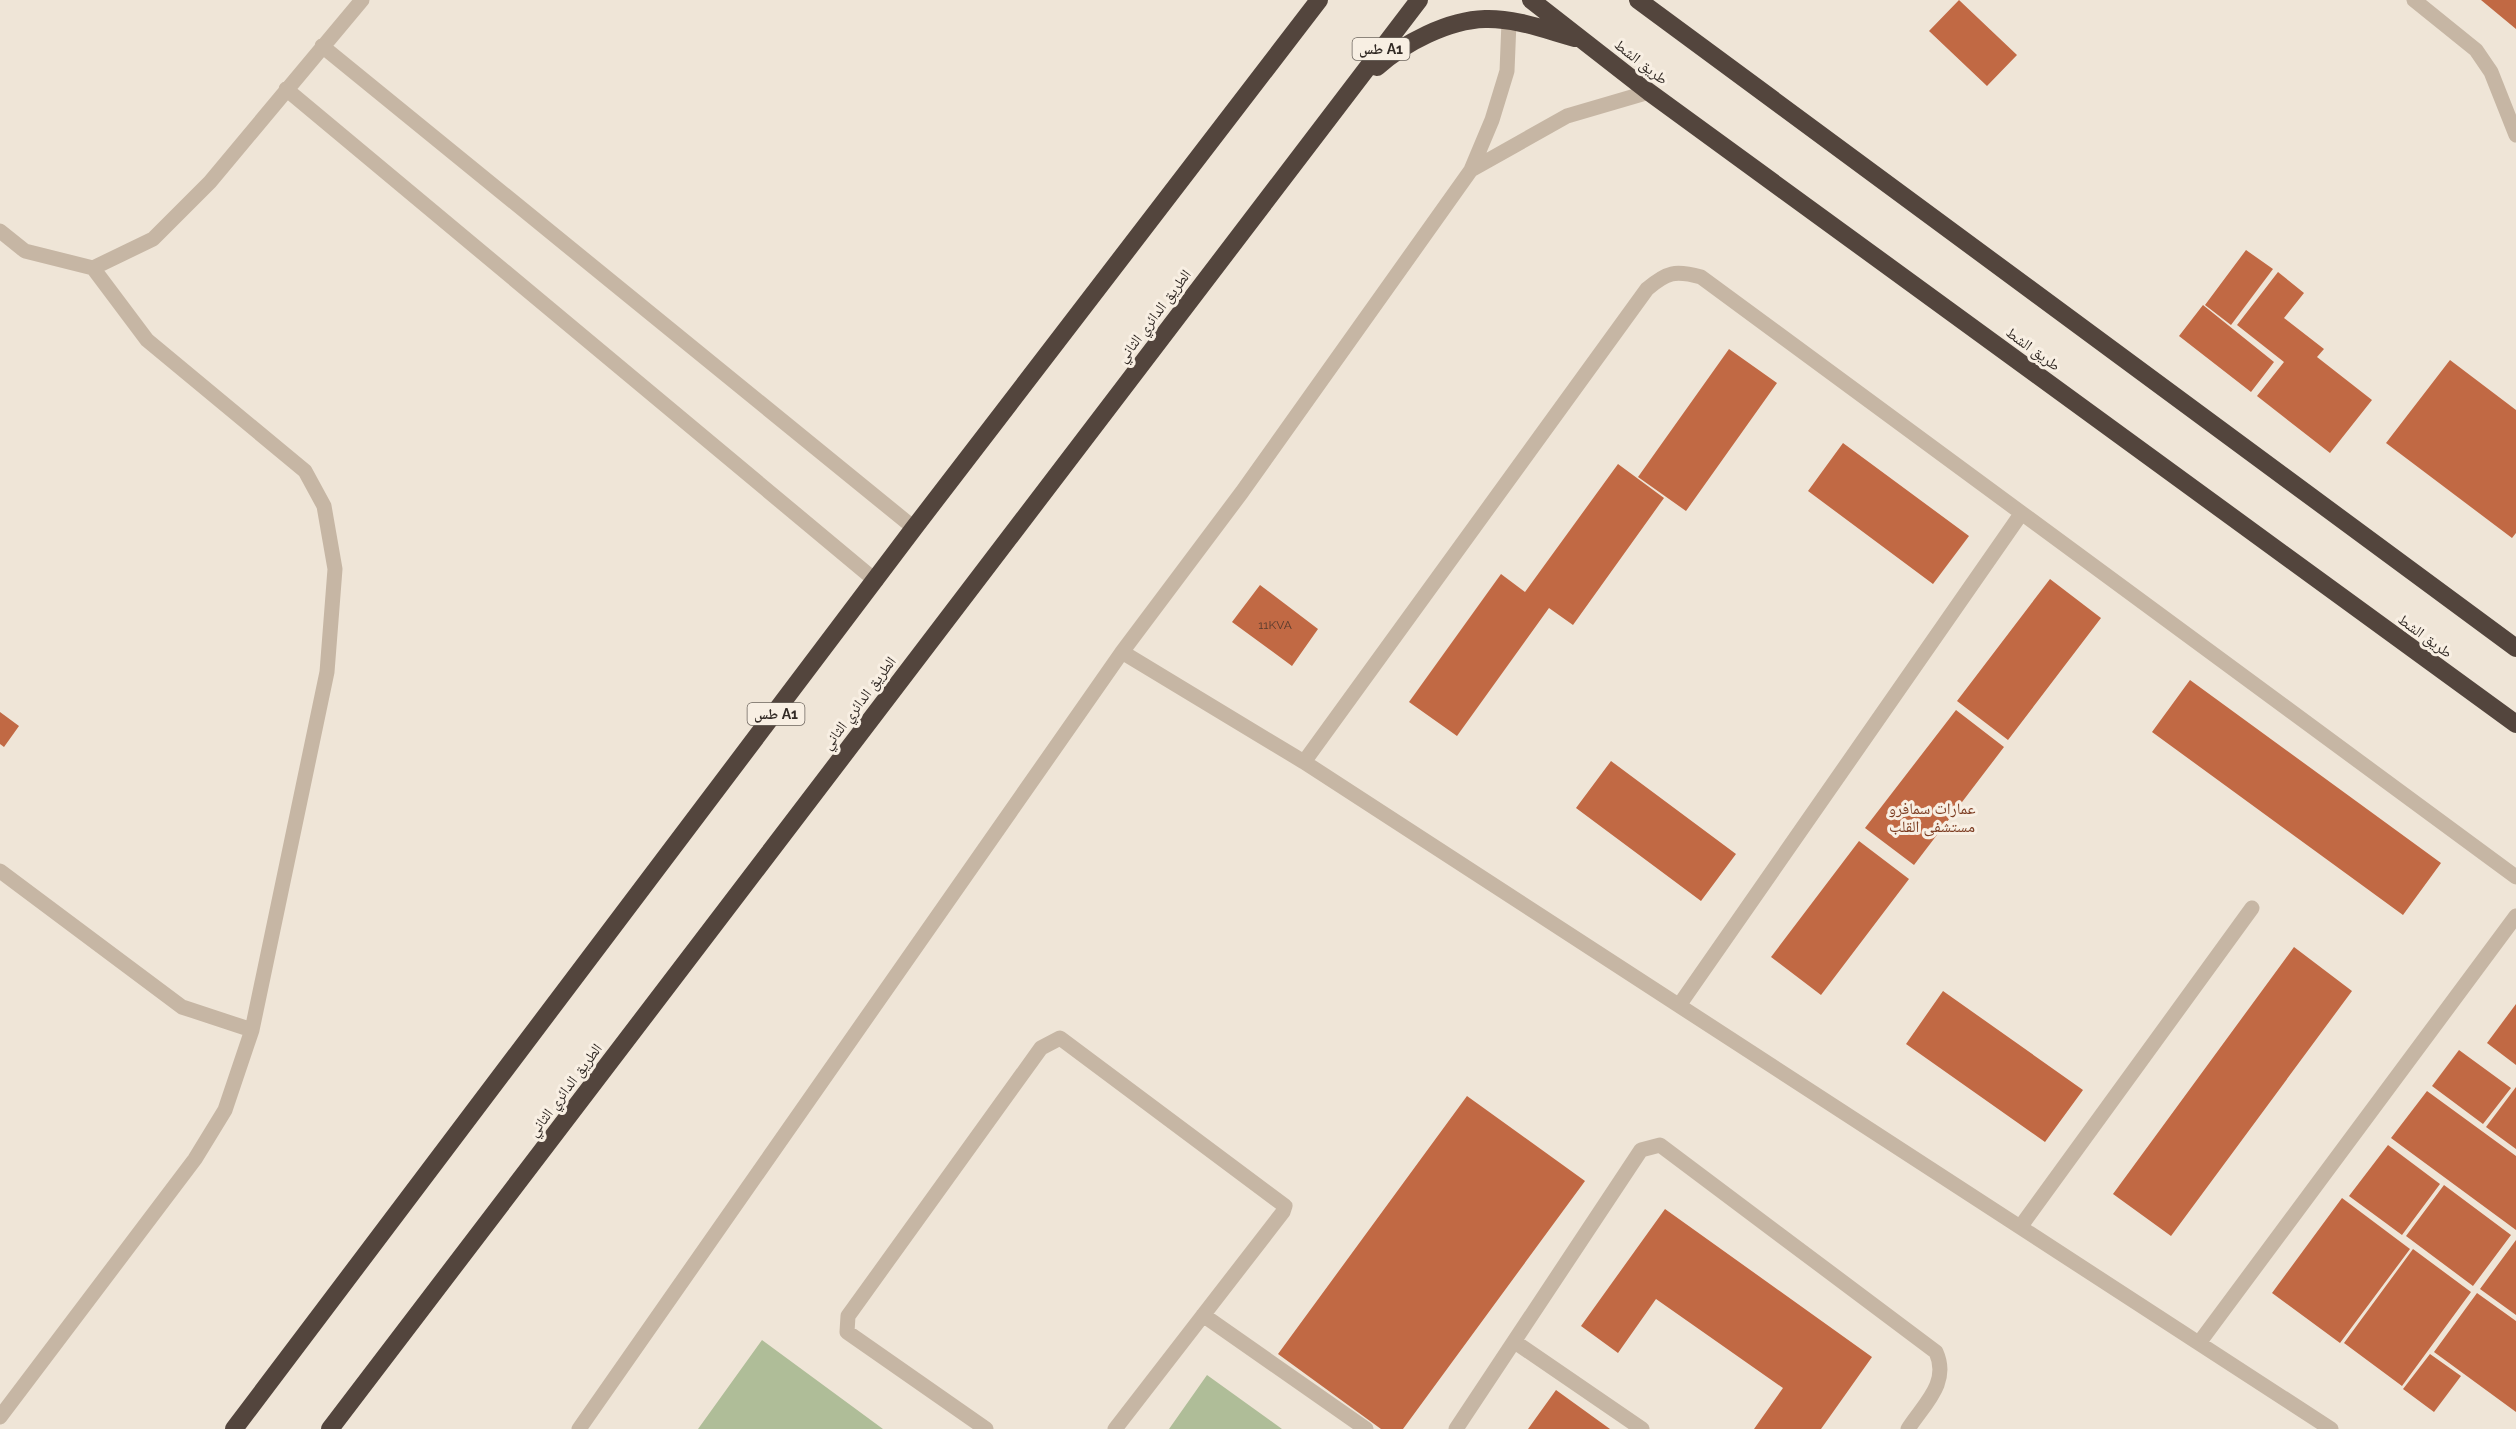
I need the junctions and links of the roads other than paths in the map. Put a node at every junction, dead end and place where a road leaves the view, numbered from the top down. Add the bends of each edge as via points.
1 (362, 0) edge
2 (1318, 0) edge
3 (1419, 0) edge
4 (1531, 0) edge
5 (2414, 0) edge
6 (1642, 1) edge
7 (1509, 22) junction
8 (1587, 42) junction
9 (322, 46) junction
10 (286, 89) junction
11 (1649, 92) junction
12 (1342, 98) junction
13 (2516, 135) edge
14 (1471, 170) junction
15 (0, 231) edge
16 (93, 268) junction
17 (2021, 514) junction
18 (914, 528) junction
19 (876, 581) junction
20 (2516, 648) edge
21 (1122, 652) junction
22 (2516, 724) edge
23 (1304, 762) junction
24 (0, 871) edge
25 (2516, 877) edge
26 (2252, 908) dead end
27 (2516, 916) edge
28 (1680, 1004) junction
29 (252, 1030) junction
30 (2021, 1226) junction
31 (1203, 1315) junction
32 (1515, 1342) junction
33 (2199, 1343) junction
34 (0, 1417) edge
35 (234, 1429) edge
36 (330, 1429) edge
37 (579, 1429) edge
38 (986, 1429) edge
39 (1115, 1429) edge
40 (1366, 1429) edge
41 (1456, 1429) edge
42 (1642, 1429) edge
43 (1908, 1429) edge
44 (2331, 1429) edge

1 - 9 street
2 - 18 highway, طس A1
3 - 12 highway, الطريق الدائري الثاني / طس A1
4 - 8 highway, طريق الشط
5 - 13 street via 2476,50 2491,72
6 - 20 highway
7 - 8 highway
7 - 12 highway via 1484,19 1437,30 1394,53
7 - 14 street via 1507,71
8 - 11 highway, طريق الشط
9 - 10 street
9 - 18 street
10 - 16 street via 210,182 153,239
10 - 19 street
11 - 14 street via 1567,116
11 - 22 highway, طريق الشط
12 - 36 highway, الطريق الدائري الثاني / طس A1
14 - 21 street via 1242,492
15 - 16 street via 25,251
16 - 29 street via 147,340 304,471 324,506 335,569 327,672
17 - 23 street via 1701,277 1680,272 1662,277 1647,289
17 - 25 street
17 - 28 street
18 - 19 highway, طس A1
19 - 35 highway, طس A1
21 - 23 street
21 - 37 street
23 - 28 street
24 - 29 street via 182,1007
26 - 30 street
27 - 33 street
28 - 30 street
29 - 34 street via 225,1110 195,1159
30 - 33 street
31 - 38 street via 1285,1206 1060,1038 1051,1041 1027,1067 846,1324 847,1332
31 - 39 street
31 - 40 street
32 - 41 street
32 - 42 street
32 - 43 street via 1641,1150 1660,1145 1936,1352 1941,1380
33 - 44 street

